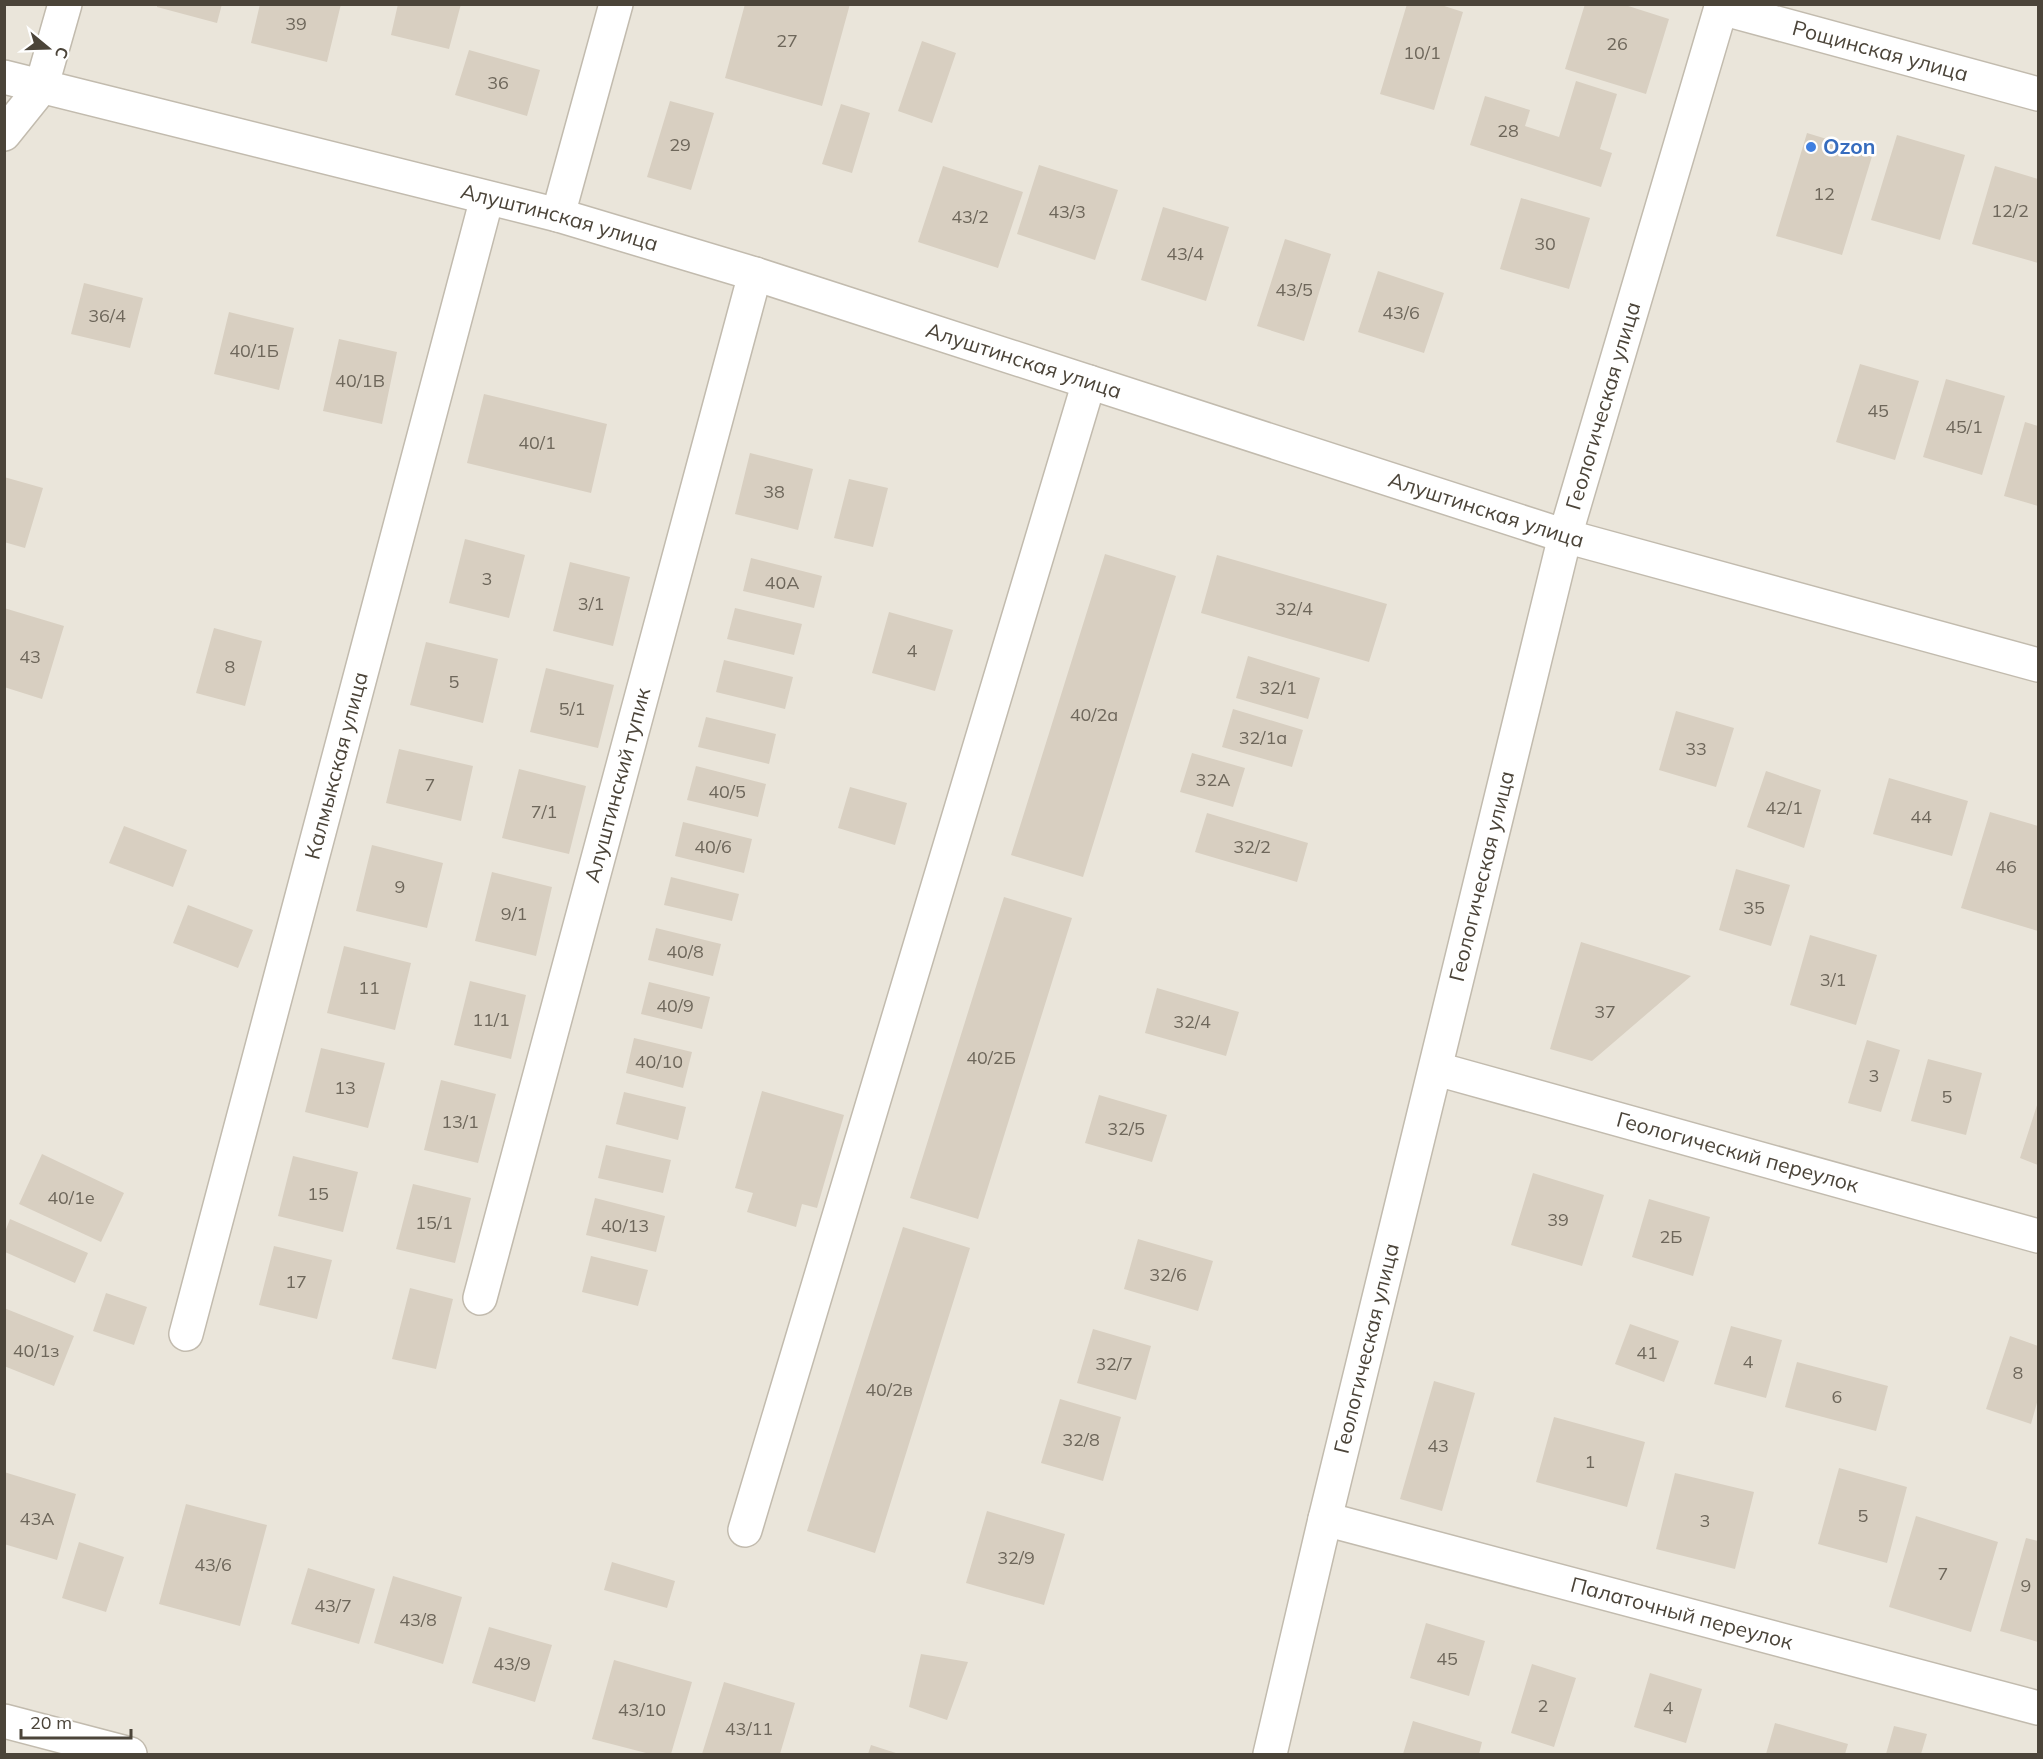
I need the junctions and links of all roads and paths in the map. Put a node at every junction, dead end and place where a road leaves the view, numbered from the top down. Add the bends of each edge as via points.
1 (65, 4) edge
2 (615, 4) edge
3 (1722, 6) edge
4 (4, 77) edge
5 (41, 88) junction
6 (2038, 94) edge
7 (4, 134) edge
8 (487, 198) junction
9 (558, 215) junction
10 (755, 274) junction
11 (1089, 382) junction
12 (1565, 536) junction
13 (2038, 665) edge
14 (1437, 1069) junction
15 (2038, 1236) edge
16 (480, 1298) dead end
17 (186, 1334) dead end
18 (1325, 1520) junction
19 (745, 1530) dead end
20 (2038, 1708) edge
21 (4, 1721) edge
22 (130, 1755) edge
23 (1270, 1755) edge

1 - 5 street
2 - 9 street
3 - 6 street, Рощинская улица
3 - 12 street, Геологическая улица
4 - 5 street, Алуштинская улица
5 - 7 street
5 - 8 street, Алуштинская улица
8 - 9 street, Алуштинская улица
8 - 17 street, Калмыкская улица
9 - 10 street, Алуштинская улица
10 - 11 street, Алуштинская улица
10 - 16 street, Алуштинский тупик
11 - 12 street, Алуштинская улица
11 - 19 street
12 - 13 street, Алуштинская улица
12 - 14 street, Геологическая улица
14 - 15 street, Геологический переулок
14 - 18 street, Геологическая улица
18 - 20 street, Палаточный переулок
18 - 23 street, Геологическая улица
21 - 22 street

